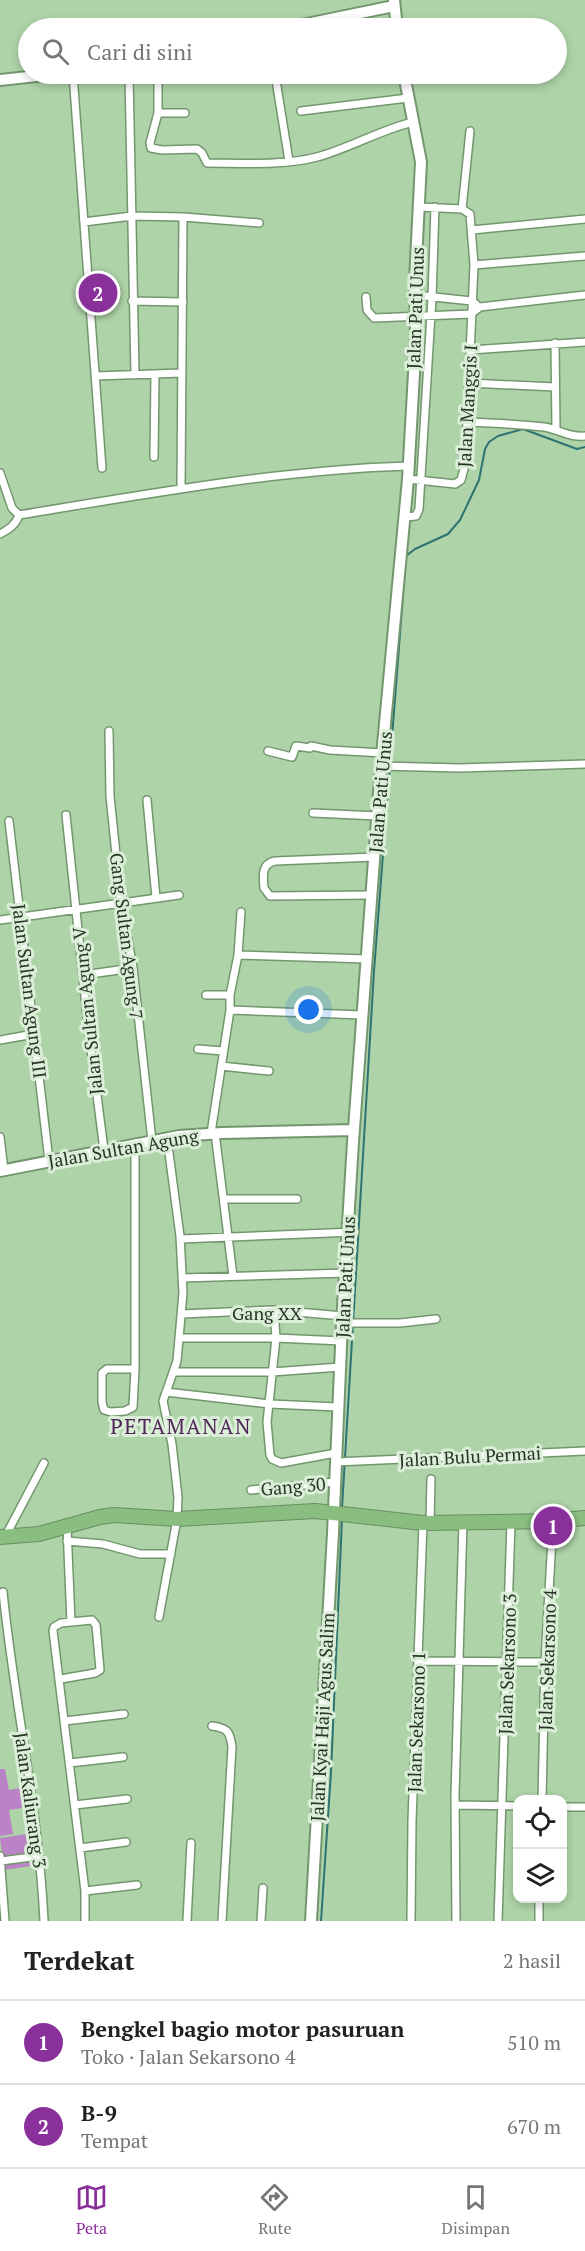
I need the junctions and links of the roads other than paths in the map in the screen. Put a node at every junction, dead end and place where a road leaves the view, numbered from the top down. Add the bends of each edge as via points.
1 (394, 3) edge
2 (330, 18) edge
3 (396, 18) edge
4 (18, 78) edge
5 (0, 80) edge
6 (74, 84) edge
7 (129, 84) edge
8 (158, 84) edge
9 (277, 84) edge
10 (406, 84) edge
11 (408, 98) junction
12 (301, 111) dead end
13 (158, 113) junction
14 (185, 113) dead end
15 (413, 122) junction
16 (470, 131) dead end
17 (289, 161) junction
18 (427, 207) junction
19 (462, 209) junction
20 (132, 216) junction
21 (183, 217) junction
22 (585, 219) edge
23 (84, 222) junction
24 (259, 223) dead end
25 (472, 230) junction
26 (585, 256) edge
27 (474, 265) junction
28 (585, 295) edge
29 (366, 297) dead end
30 (424, 297) junction
31 (132, 301) junction
32 (183, 302) junction
33 (472, 302) junction
34 (480, 308) junction
35 (471, 314) junction
36 (423, 315) junction
37 (585, 342) edge
38 (555, 344) junction
39 (471, 350) junction
40 (182, 373) junction
41 (155, 374) junction
42 (135, 375) junction
43 (95, 376) junction
44 (469, 383) junction
45 (555, 387) junction
46 (467, 422) junction
47 (556, 429) junction
48 (585, 436) edge
49 (154, 457) dead end
50 (408, 466) junction
51 (102, 468) dead end
52 (0, 473) edge
53 (414, 479) junction
54 (181, 488) junction
55 (19, 515) junction
56 (0, 534) edge
57 (109, 731) dead end
58 (268, 752) dead end
59 (382, 753) junction
60 (585, 764) edge
61 (387, 767) junction
62 (147, 800) dead end
63 (313, 813) dead end
64 (66, 815) dead end
65 (378, 816) junction
66 (9, 821) dead end
67 (375, 857) junction
68 (179, 895) dead end
69 (372, 895) junction
70 (156, 898) junction
71 (121, 903) junction
72 (76, 910) junction
73 (241, 912) dead end
74 (21, 916) junction
75 (0, 920) edge
76 (238, 955) junction
77 (367, 959) junction
78 (133, 968) junction
79 (83, 975) junction
80 (206, 995) dead end
81 (230, 995) junction
82 (230, 1010) junction
83 (363, 1015) junction
84 (34, 1034) junction
85 (0, 1040) edge
86 (198, 1049) dead end
87 (223, 1051) junction
88 (221, 1066) junction
89 (269, 1071) dead end
90 (354, 1130) junction
91 (213, 1133) junction
92 (0, 1137) edge
93 (173, 1137) junction
94 (152, 1140) junction
95 (135, 1143) junction
96 (104, 1150) junction
97 (50, 1161) junction
98 (2, 1170) edge
99 (224, 1199) junction
100 (297, 1199) dead end
101 (351, 1232) junction
102 (228, 1238) junction
103 (185, 1239) junction
104 (346, 1273) junction
105 (233, 1276) junction
106 (187, 1278) junction
107 (274, 1310) junction
108 (186, 1315) junction
109 (436, 1319) dead end
110 (348, 1321) junction
111 (186, 1338) junction
112 (276, 1338) junction
113 (342, 1341) junction
114 (340, 1367) junction
115 (135, 1369) junction
116 (175, 1372) junction
117 (272, 1372) junction
118 (166, 1392) junction
119 (270, 1404) junction
120 (338, 1407) junction
121 (585, 1451) edge
122 (338, 1459) junction
123 (44, 1463) dead end
124 (431, 1479) dead end
125 (335, 1482) junction
126 (251, 1490) dead end
127 (339, 1514) junction
128 (189, 1518) junction
129 (585, 1518) edge
130 (553, 1521) junction
131 (463, 1522) junction
132 (511, 1522) junction
133 (427, 1523) junction
134 (67, 1527) junction
135 (3, 1537) edge
136 (67, 1541) junction
137 (171, 1554) junction
138 (3, 1592) dead end
139 (159, 1617) dead end
140 (71, 1622) junction
141 (507, 1660) junction
142 (419, 1661) junction
143 (459, 1661) junction
144 (545, 1662) junction
145 (61, 1678) junction
146 (124, 1714) dead end
147 (65, 1721) junction
148 (212, 1726) dead end
149 (123, 1757) dead end
150 (70, 1763) junction
151 (542, 1795) edge
152 (127, 1799) dead end
153 (75, 1805) junction
154 (455, 1805) junction
155 (502, 1806) junction
156 (513, 1806) edge
157 (567, 1807) edge
158 (585, 1807) edge
159 (126, 1842) dead end
160 (190, 1843) dead end
161 (80, 1848) junction
162 (0, 1856) edge
163 (39, 1856) junction
164 (1, 1861) edge
165 (137, 1885) dead end
166 (263, 1888) dead end
167 (85, 1891) junction
168 (539, 1903) edge
169 (5, 1921) edge
170 (44, 1921) edge
171 (85, 1921) edge
172 (187, 1921) edge
173 (222, 1921) edge
174 (261, 1921) edge
175 (311, 1921) edge
176 (411, 1921) edge
177 (456, 1921) edge
178 (498, 1921) edge
179 (539, 1921) edge

1 - 2 main road
1 - 3 main road
4 - 5 main road
6 - 23 street
7 - 20 street
8 - 13 street
9 - 17 street
10 - 11 main road, Jalan Pati Unus
11 - 12 street
11 - 15 main road, Jalan Pati Unus
13 - 14 street
13 - 17 street via 150,142 152,149 197,149 207,163
15 - 17 street via 334,152
15 - 18 main road, Jalan Pati Unus
16 - 19 street
18 - 19 street
18 - 30 main road, Jalan Pati Unus
18 - 30 street
19 - 25 street via 469,212
20 - 21 street
20 - 23 street
20 - 31 street
21 - 24 street
21 - 32 street
22 - 25 street
23 - 43 street
25 - 27 street, Jalan Manggis I
26 - 27 street
27 - 33 street, Jalan Manggis I
28 - 34 street
29 - 36 street via 367,310 374,318
30 - 33 street
30 - 36 main road, Jalan Pati Unus
30 - 36 street
31 - 32 street
31 - 42 street
32 - 40 street
33 - 34 street
33 - 35 street, Jalan Manggis I
34 - 35 street
35 - 36 street
35 - 39 street, Jalan Manggis I
36 - 50 main road, Jalan Pati Unus
36 - 53 street
37 - 38 street
38 - 39 street
38 - 45 street
39 - 44 street, Jalan Manggis I
40 - 41 street
40 - 54 street
41 - 42 street
41 - 49 street
42 - 43 street
43 - 51 street
44 - 45 street
44 - 46 street, Jalan Manggis I
45 - 47 street
46 - 47 street
46 - 53 street, Jalan Manggis I via 461,480 455,484
47 - 48 street via 575,437
50 - 53 main road, Jalan Pati Unus
50 - 54 street via 360,467
52 - 55 street via 12,508
53 - 59 main road, Jalan Pati Unus
54 - 55 street
55 - 56 street
57 - 71 street, Gang Sultan Agung 7 via 110,796
58 - 59 street via 292,757 296,746 311,746
59 - 61 main road, Jalan Pati Unus
60 - 61 street
61 - 65 main road, Jalan Pati Unus
62 - 70 street
63 - 65 street
64 - 72 street, Jalan Sultan Agung V
65 - 67 main road, Jalan Pati Unus
66 - 74 street, Jalan Sultan Agung III
67 - 69 main road, Jalan Pati Unus
67 - 69 street via 275,861 264,869 264,888 270,896
68 - 70 street
69 - 77 main road, Jalan Pati Unus
70 - 71 street
71 - 72 street
71 - 78 street, Gang Sultan Agung 7
72 - 74 street
72 - 79 street, Jalan Sultan Agung V
73 - 76 street
74 - 75 street
74 - 84 street, Jalan Sultan Agung III
76 - 77 street
76 - 81 street
77 - 83 main road, Jalan Pati Unus
78 - 79 street
78 - 94 street, Gang Sultan Agung 7
79 - 96 street, Jalan Sultan Agung V
80 - 81 street
81 - 82 street
82 - 83 street
82 - 87 street
83 - 90 main road, Jalan Pati Unus
84 - 85 street
84 - 97 street, Jalan Sultan Agung III
86 - 87 street
87 - 88 street
88 - 89 street
88 - 91 street
90 - 91 main road, Jalan Sultan Agung
90 - 101 main road, Jalan Pati Unus
91 - 93 main road, Jalan Sultan Agung
91 - 99 street
92 - 98 street
93 - 94 main road, Jalan Sultan Agung
93 - 103 street
94 - 95 main road, Jalan Sultan Agung
95 - 96 main road, Jalan Sultan Agung
95 - 115 street
96 - 97 main road, Jalan Sultan Agung
97 - 98 main road, Jalan Sultan Agung
99 - 100 street
99 - 102 street
101 - 102 street
101 - 104 main road, Jalan Pati Unus
102 - 103 street
102 - 105 street
103 - 106 street
104 - 105 street
104 - 110 main road, Jalan Pati Unus
105 - 106 street
106 - 108 street
107 - 108 street, Gang XX
107 - 110 street, Gang XX
107 - 112 street
108 - 111 street
109 - 110 street, Gang XX
110 - 113 main road, Jalan Pati Unus
111 - 112 street
111 - 116 street
112 - 113 street
112 - 117 street
113 - 114 main road, Jalan Pati Unus
114 - 117 street
114 - 120 main road, Jalan Pati Unus
115 - 115 street via 107,1369 102,1373 104,1410 125,1411 133,1407
116 - 117 street
116 - 118 street
117 - 119 street
118 - 119 street
118 - 128 street via 163,1406 178,1497
119 - 120 street
119 - 122 street, Jalan Bulu Permai via 267,1422 272,1459 281,1463
120 - 122 main road, Jalan Pati Unus
121 - 122 street, Jalan Bulu Permai via 355,1462
122 - 125 main road, Jalan Pati Unus
123 - 135 street
124 - 133 street, Jalan Sekarsono 1
125 - 126 street, Gang 30
125 - 127 main road, Jalan Pati Unus
127 - 128 highway
127 - 133 highway
127 - 175 main road, Jalan Kyai Haji Agus Salim
128 - 134 highway via 114,1515
128 - 137 street
129 - 130 highway
130 - 132 highway
130 - 144 street, Jalan Sekarsono 4
131 - 132 highway
131 - 133 highway
131 - 143 street
132 - 141 street, Jalan Sekarsono 3
133 - 142 street, Jalan Sekarsono 1
134 - 135 highway
134 - 136 street
136 - 137 street via 103,1544 140,1554
136 - 140 street
137 - 139 street
138 - 163 street, Jalan Kaliurang 3
140 - 145 street via 57,1624 53,1631
140 - 145 street via 94,1622 101,1666 95,1673
141 - 143 street
141 - 144 street
141 - 155 street, Jalan Sekarsono 3
142 - 143 street
142 - 176 street, Jalan Sekarsono 1
143 - 154 street
144 - 151 street, Jalan Sekarsono 4
145 - 147 street
146 - 147 street
147 - 150 street
148 - 173 street via 228,1730 232,1747
149 - 150 street
150 - 153 street
152 - 153 street
153 - 161 street
154 - 155 street
154 - 177 street
155 - 156 street
155 - 178 street, Jalan Sekarsono 3
157 - 158 street
159 - 161 street
160 - 172 street
161 - 167 street
162 - 164 street
163 - 164 street
163 - 170 street, Jalan Kaliurang 3
164 - 169 street
165 - 167 street
166 - 174 street
167 - 171 street
168 - 179 street

